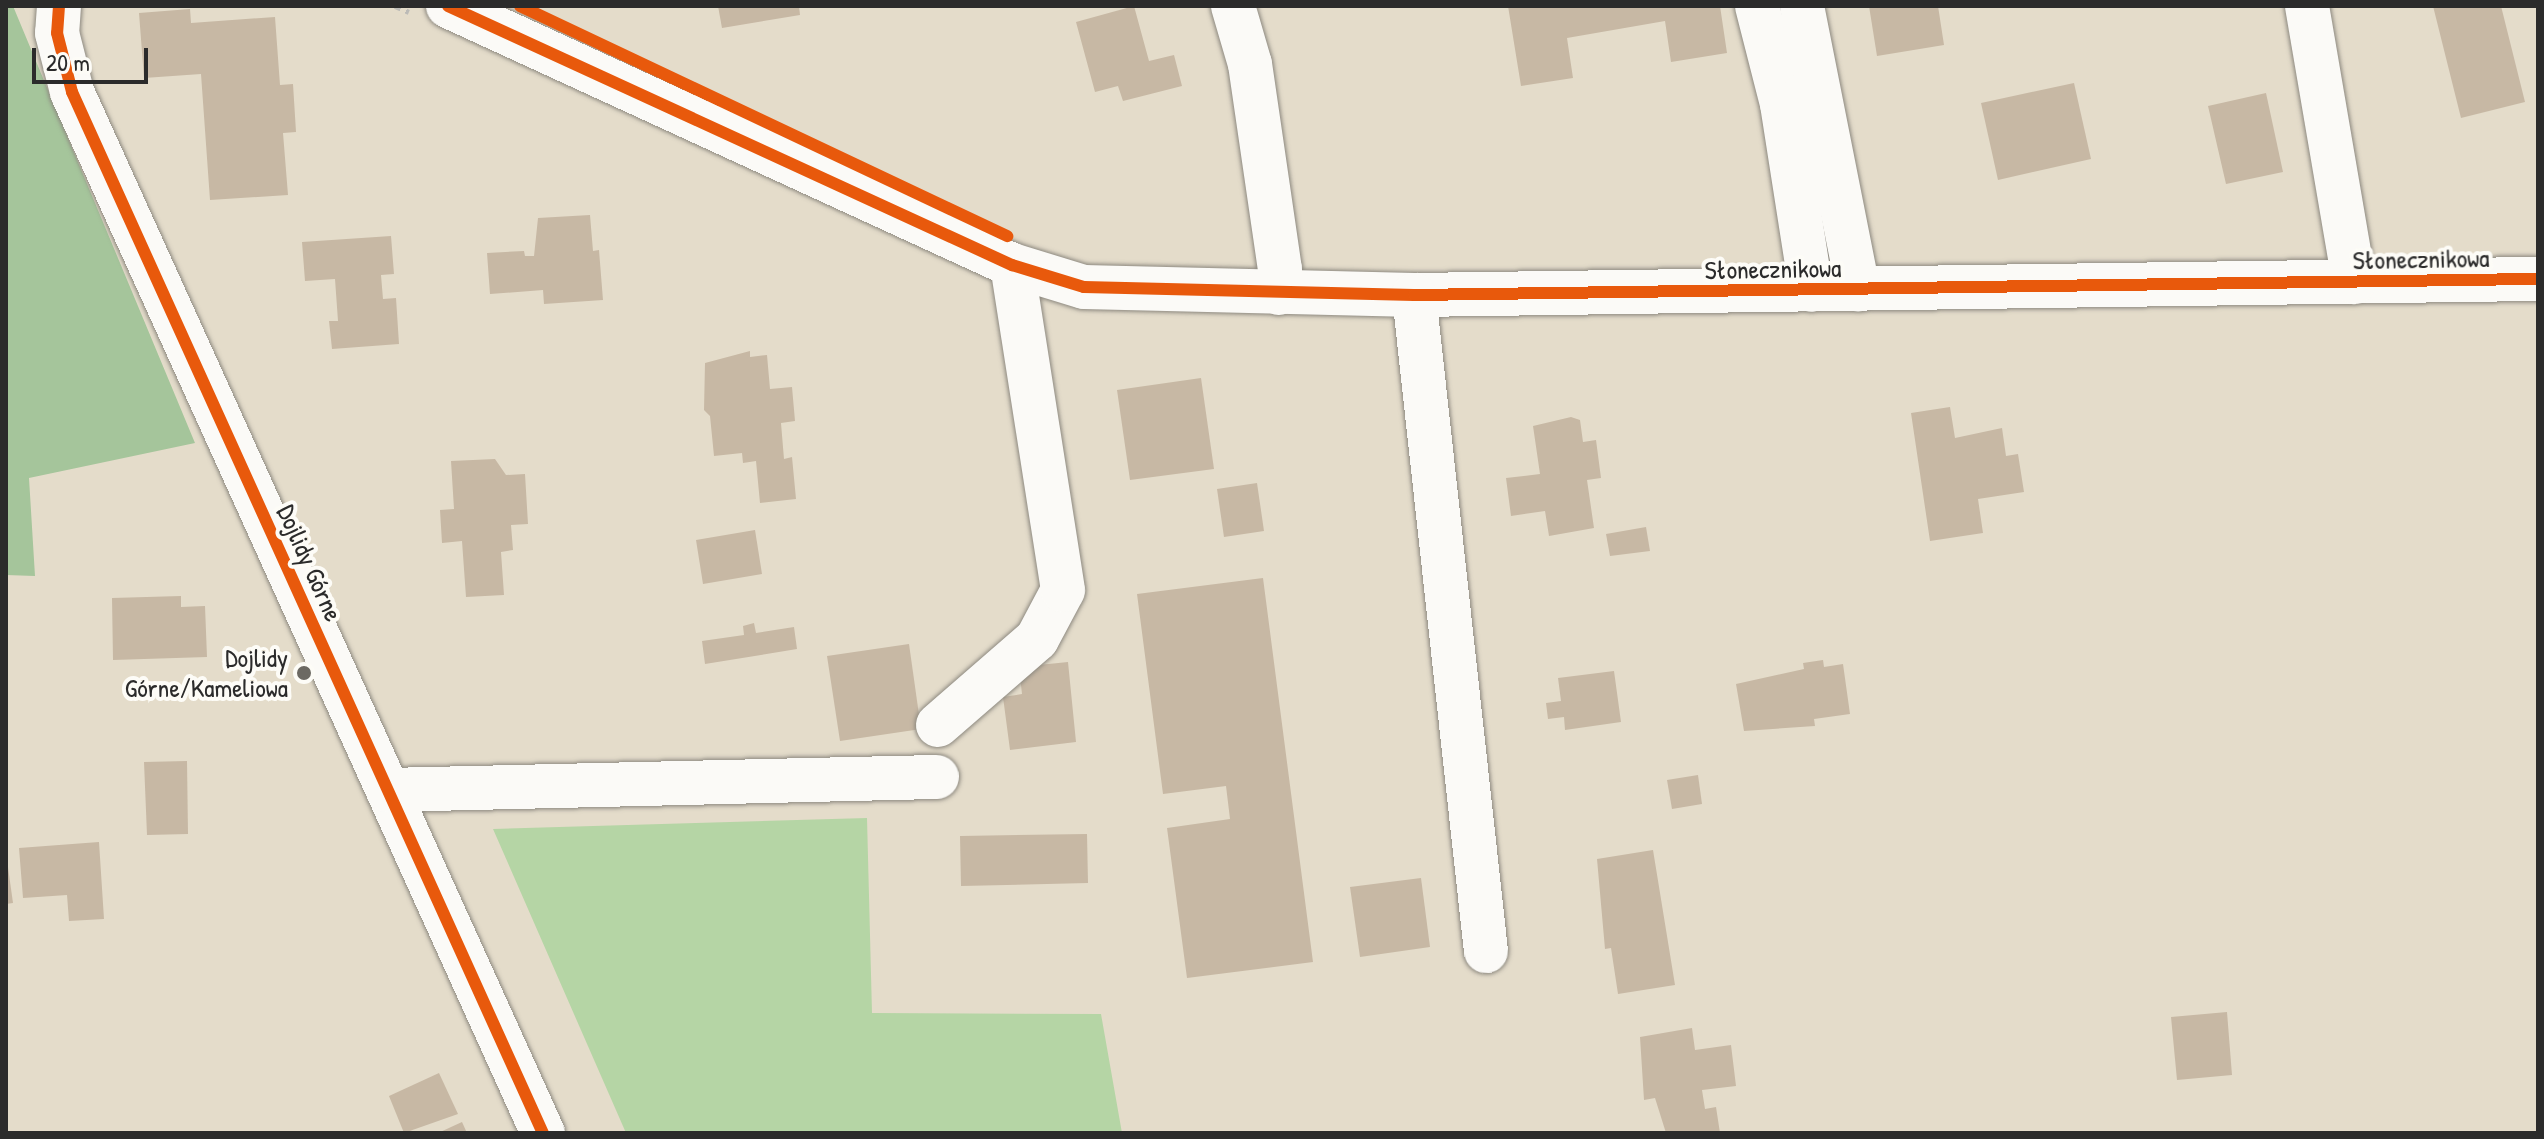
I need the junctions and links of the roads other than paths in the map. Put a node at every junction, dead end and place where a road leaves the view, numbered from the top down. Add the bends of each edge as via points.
1 (59, 6) edge
2 (448, 6) edge
3 (1233, 6) edge
4 (1757, 6) edge
5 (1802, 6) edge
6 (2307, 6) edge
7 (1012, 265) junction
8 (2538, 279) edge
9 (2354, 282) junction
10 (1811, 290) junction
11 (1858, 290) junction
12 (1279, 293) junction
13 (1414, 295) junction
14 (938, 725) dead end
15 (937, 777) dead end
16 (388, 790) junction
17 (1486, 951) dead end
18 (543, 1133) edge

1 - 16 street, Dojlidy Górne via 57,33 72,92
2 - 7 street, Słonecznikowa
3 - 12 street via 1250,64 1280,269
4 - 10 street via 1782,104
5 - 11 street
6 - 9 street
7 - 12 street, Słonecznikowa via 1084,287
7 - 14 street via 1063,590 1037,639
8 - 9 street, Słonecznikowa
9 - 11 street, Słonecznikowa
10 - 11 street, Słonecznikowa
10 - 13 street, Słonecznikowa
12 - 13 street, Słonecznikowa
13 - 17 street
15 - 16 street
16 - 18 street, Dojlidy Górne

